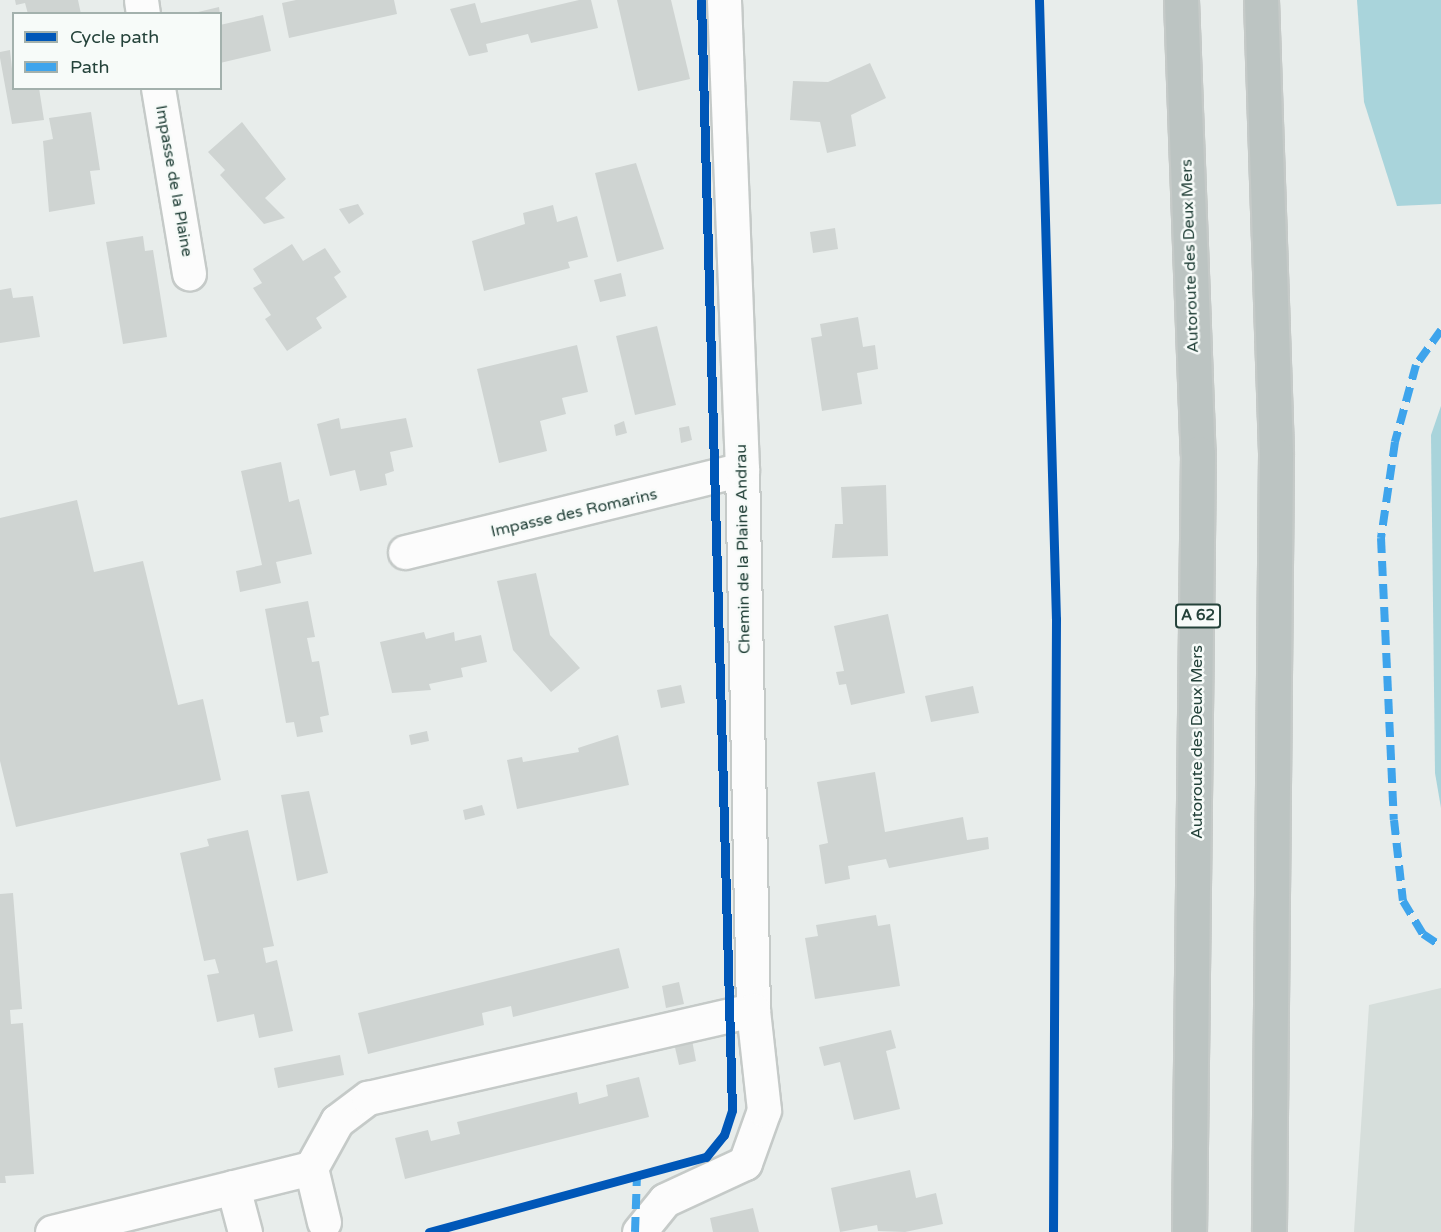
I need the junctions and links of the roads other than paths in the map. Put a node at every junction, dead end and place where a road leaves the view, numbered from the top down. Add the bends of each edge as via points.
1 (724, 0) edge
2 (1181, 0) edge
3 (1261, 0) edge
4 (158, 90) edge
5 (189, 273) dead end
6 (742, 469) junction
7 (405, 552) dead end
8 (753, 1010) junction
9 (311, 1168) junction
10 (233, 1187) junction
11 (159, 1219) edge
12 (324, 1222) dead end
13 (70, 1230) edge
14 (245, 1232) edge
15 (639, 1232) edge
16 (1189, 1232) edge
17 (1269, 1232) edge

1 - 6 street, Chemin de la Plaine Andrau
2 - 16 highway, Autoroute des Deux Mers / A 62 via 1198,453
3 - 17 highway via 1276,455
4 - 5 street, Impasse de la Plaine
6 - 7 street, Impasse des Romarins
6 - 8 street, Chemin de la Plaine Andrau
8 - 9 street via 368,1098 337,1121
8 - 15 street, Chemin de la Plaine Andrau via 764,1110 746,1163 665,1200
9 - 10 street
9 - 12 street
10 - 11 street
10 - 14 street
11 - 13 street

